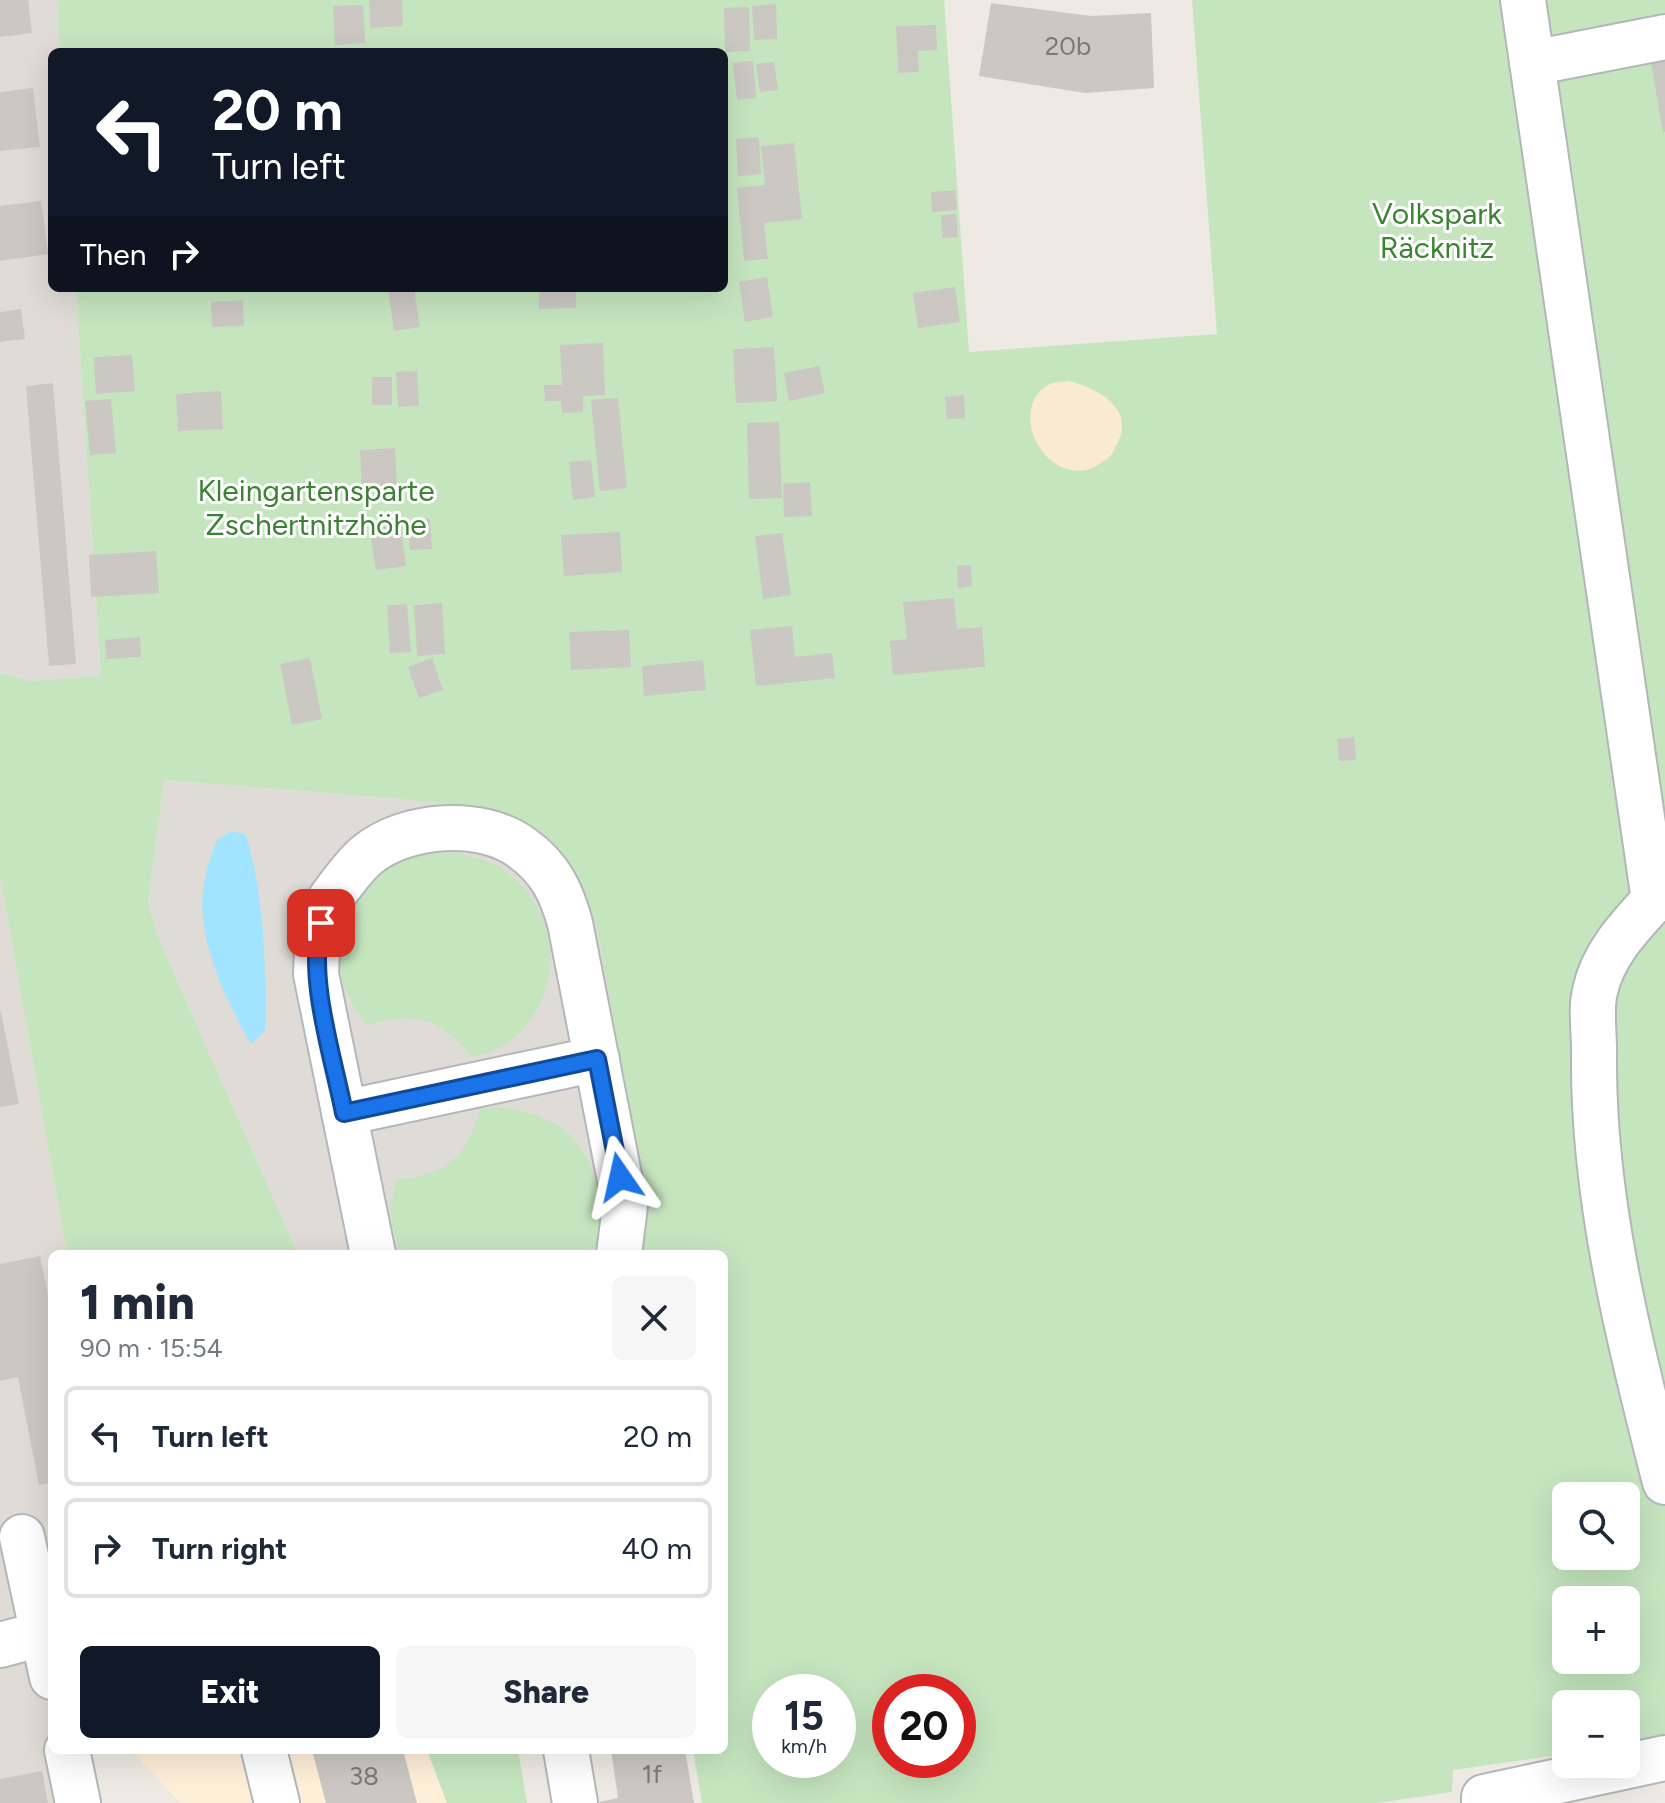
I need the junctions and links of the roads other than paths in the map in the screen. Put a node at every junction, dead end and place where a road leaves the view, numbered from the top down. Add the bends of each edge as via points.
1 (1523, 0) edge
2 (1665, 37) edge
3 (1532, 63) junction
4 (1648, 726) edge
5 (1659, 900) edge
6 (597, 1059) junction
7 (344, 1113) junction
8 (372, 1250) edge
9 (620, 1250) edge
10 (1665, 1482) edge
11 (22, 1537) dead end
12 (48, 1633) edge
13 (0, 1645) edge
14 (68, 1754) edge
15 (265, 1754) edge
16 (567, 1754) edge
17 (1665, 1758) edge
18 (78, 1803) edge
19 (277, 1803) edge
20 (575, 1803) edge
21 (1484, 1803) edge

1 - 3 street
2 - 3 street
3 - 4 street
4 - 5 street
5 - 10 street via 1617,940 1595,991 1594,1112 1610,1248
6 - 7 street
6 - 7 street via 562,893 521,846 491,831 433,829 368,854 326,906 317,939 316,974
6 - 9 street via 625,1206
7 - 8 street
11 - 12 street
12 - 13 street
14 - 18 street
15 - 19 street
16 - 20 street
17 - 21 street via 1484,1797

